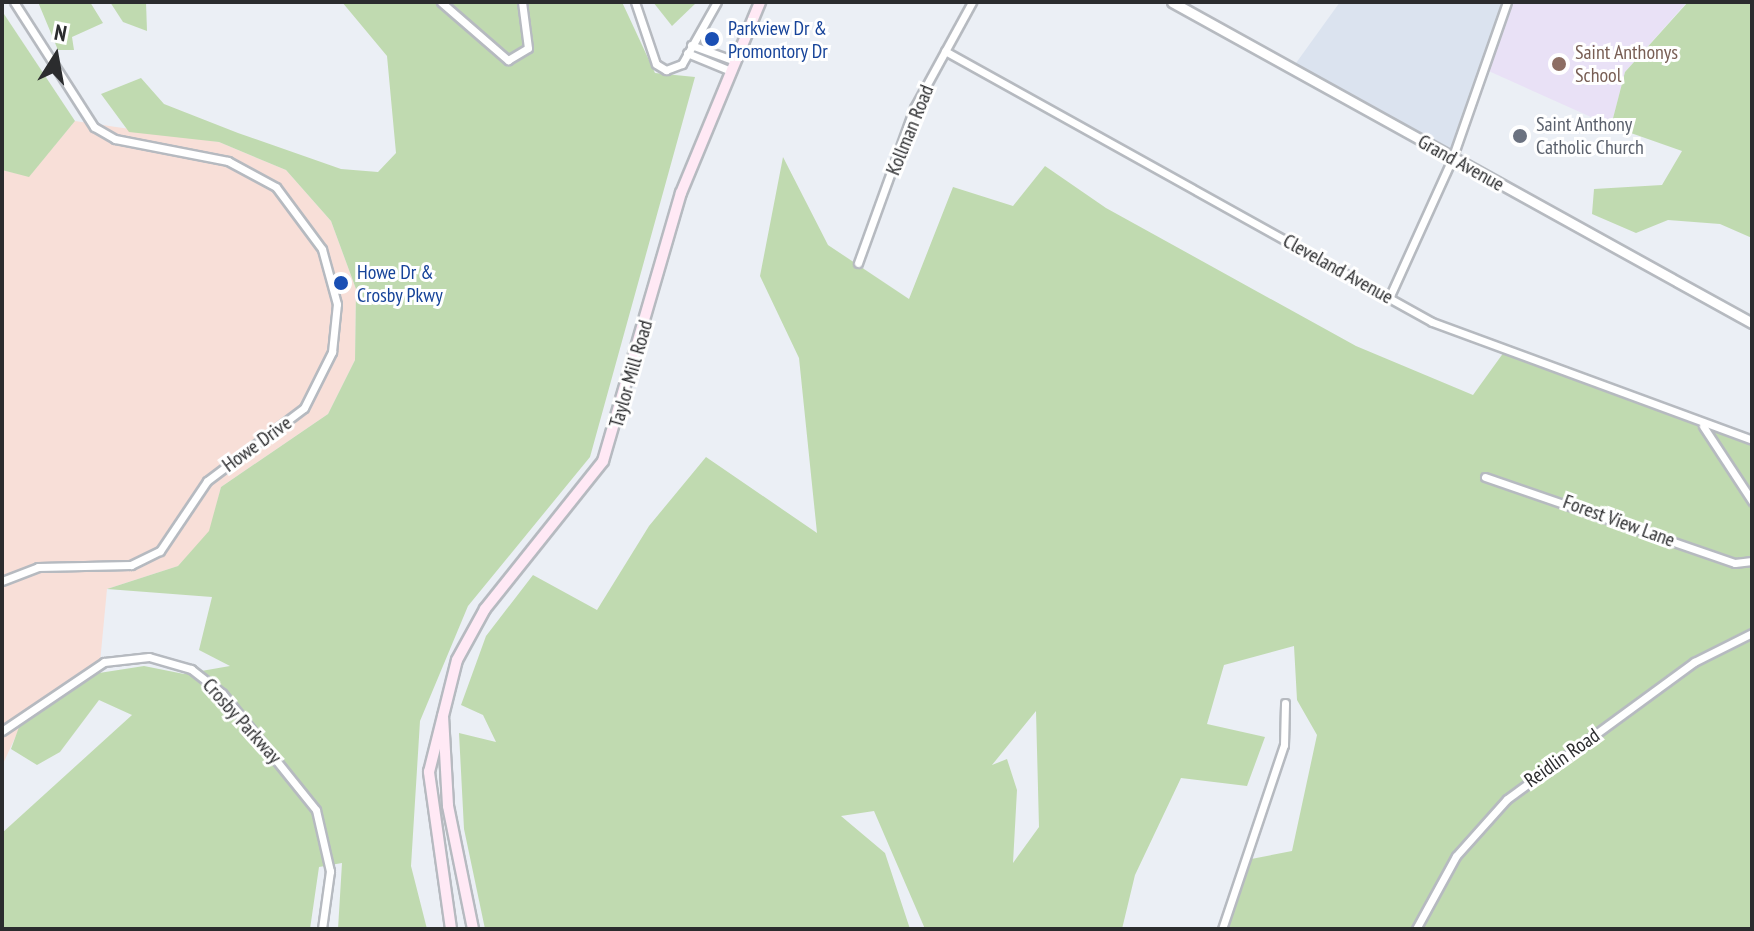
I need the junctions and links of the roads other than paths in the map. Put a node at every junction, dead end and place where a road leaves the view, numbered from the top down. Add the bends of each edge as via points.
1 (14, 2) edge
2 (441, 2) edge
3 (522, 2) edge
4 (635, 2) edge
5 (717, 2) edge
6 (760, 2) edge
7 (972, 2) edge
8 (1172, 2) edge
9 (1507, 2) edge
10 (689, 49) junction
11 (945, 51) junction
12 (733, 66) junction
13 (1452, 159) junction
14 (858, 263) dead end
15 (1389, 298) junction
16 (1752, 323) edge
17 (1703, 426) junction
18 (1752, 440) edge
19 (1485, 477) dead end
20 (1752, 501) edge
21 (1752, 561) edge
22 (2, 581) edge
23 (1752, 633) edge
24 (1285, 703) dead end
25 (443, 714) junction
26 (2, 731) edge
27 (322, 929) edge
28 (451, 929) edge
29 (473, 929) edge
30 (1222, 929) edge
31 (1416, 929) edge

1 - 22 street, Howe Drive via 94,127 115,139 228,161 276,187 322,249 337,304 332,352 304,408 207,481 160,551 131,565 38,567
2 - 3 street via 508,60 528,48
4 - 10 street via 656,64 672,70
5 - 10 street
6 - 12 main road, Taylor Mill Road
7 - 11 street, Kollman Road
8 - 13 street, Grand Avenue
9 - 13 street
10 - 12 street
11 - 14 street, Kollman Road via 914,108
11 - 15 street, Cleveland Avenue
12 - 25 main road, Taylor Mill Road via 681,193 603,461 472,629
13 - 15 street
13 - 16 street, Grand Avenue
15 - 17 street, Cleveland Avenue via 1480,343
17 - 18 street, Cleveland Avenue
17 - 20 street
19 - 21 street, Forest View Lane via 1727,561
23 - 31 street, Reidlin Road via 1694,662 1507,799 1456,856
24 - 30 street via 1279,763
25 - 28 main road, Taylor Mill Road via 429,794
25 - 29 main road, Taylor Mill Road via 448,806
26 - 27 street, Crosby Parkway via 104,662 149,657 191,669 222,693 316,810 330,871

